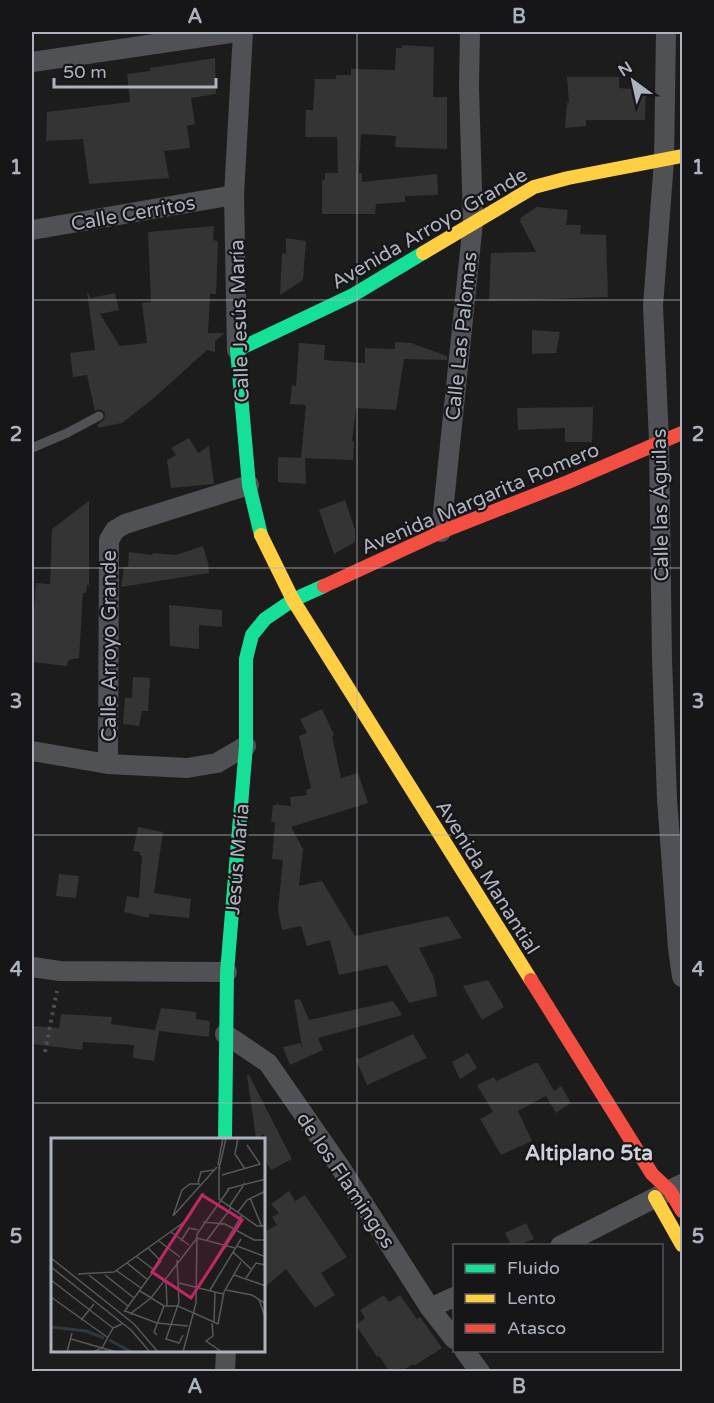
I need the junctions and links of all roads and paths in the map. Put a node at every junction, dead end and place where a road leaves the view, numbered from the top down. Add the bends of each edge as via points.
1 (237, 32) edge
2 (243, 32) edge
3 (470, 32) edge
4 (666, 32) edge
5 (32, 62) edge
6 (673, 158) edge
7 (234, 195) junction
8 (473, 222) junction
9 (32, 230) edge
10 (237, 350) junction
11 (99, 416) dead end
12 (682, 433) edge
13 (660, 441) junction
14 (32, 448) edge
15 (249, 485) junction
16 (441, 532) junction
17 (293, 600) junction
18 (246, 746) junction
19 (32, 751) edge
20 (108, 764) junction
21 (32, 967) edge
22 (60, 971) junction
23 (227, 972) junction
24 (682, 977) edge
25 (225, 1034) junction
26 (45, 1052) dead end
27 (225, 1138) edge
28 (669, 1191) edge
29 (682, 1212) edge
30 (562, 1244) edge
31 (682, 1245) edge
32 (453, 1297) edge
33 (430, 1308) junction
34 (453, 1338) edge
35 (466, 1352) edge
36 (480, 1371) edge

1 - 5 street
2 - 7 street, Calle Jesús María
3 - 8 street, Calle Las Palomas
4 - 6 street, Calle las Águilas
6 - 8 street, Avenida Arroyo Grande via 534,187
6 - 13 street, Calle las Águilas via 653,306
7 - 9 street, Calle Cerritos
7 - 10 street, Calle Jesús María
8 - 10 street, Avenida Arroyo Grande via 353,296
8 - 16 street, Calle Las Palomas
10 - 15 street, Calle Jesús María
11 - 14 lane
12 - 13 street, Avenida Margarita Romero
13 - 16 street, Avenida Margarita Romero
13 - 24 street, Calle las Águilas via 667,798
15 - 17 street, Calle Jesús María via 260,534
15 - 20 street, Calle Arroyo Grande via 125,524 109,540
16 - 17 street, Avenida Margarita Romero
17 - 18 street, Jesús María via 265,619 252,635 246,659
17 - 28 street, Avenida Manantial via 652,1174
18 - 20 street via 217,763 187,768
18 - 23 street, Jesús María
19 - 20 street
21 - 22 street
22 - 23 street
22 - 26 path
23 - 25 street, Jesús María
25 - 27 street, Jesús María
25 - 33 street, de los Flamingos via 268,1063
28 - 29 street, Avenida Manantial
28 - 30 street
28 - 31 street, Avenida Manantial
32 - 33 street
33 - 34 street, de los Flamingos
35 - 36 street

